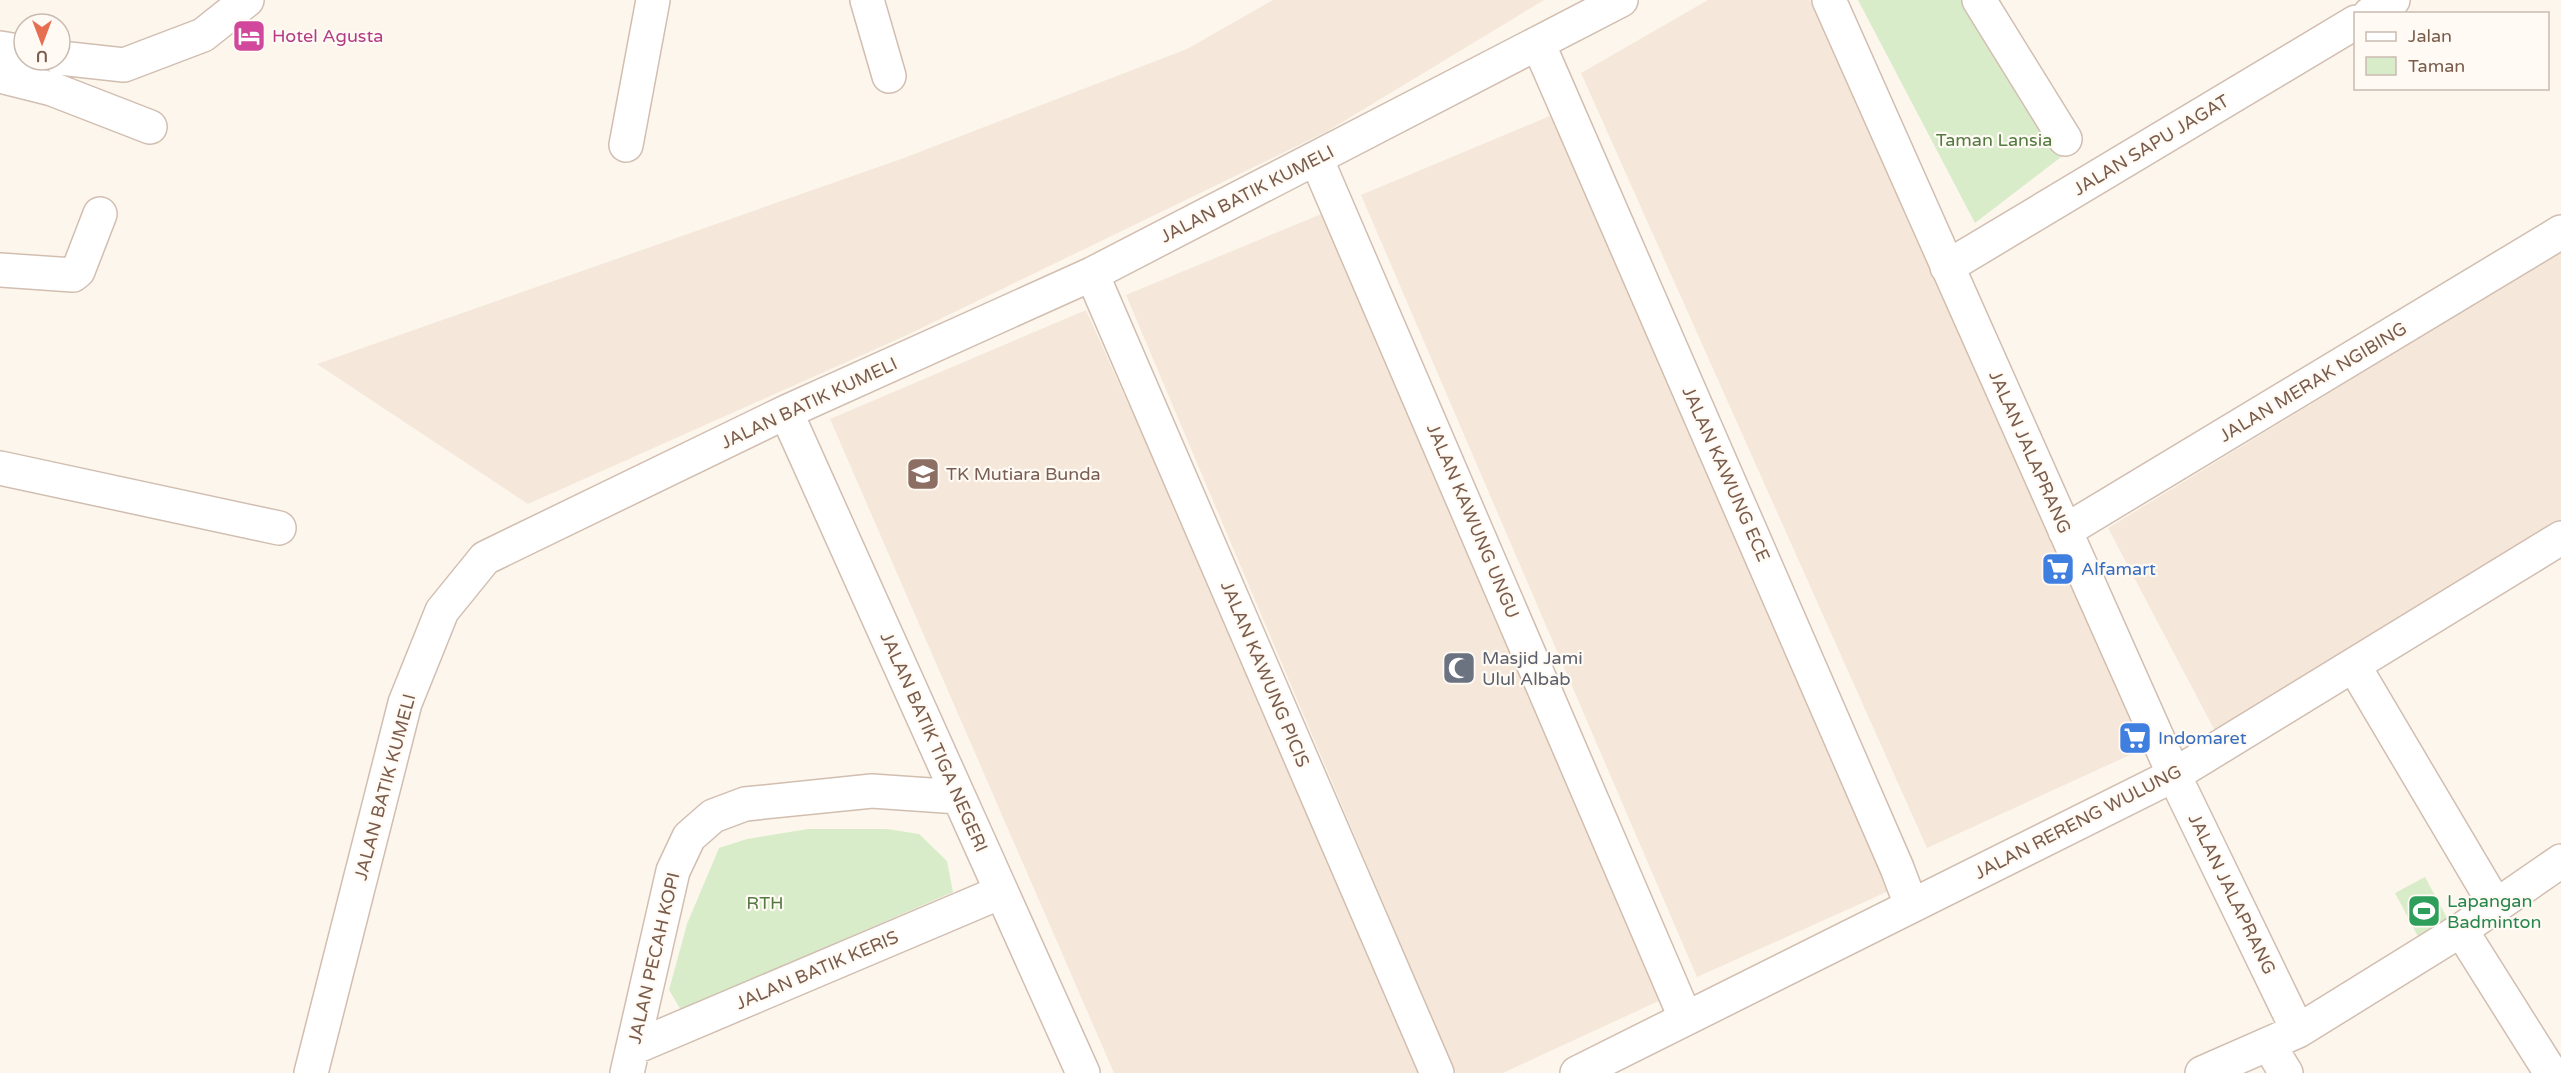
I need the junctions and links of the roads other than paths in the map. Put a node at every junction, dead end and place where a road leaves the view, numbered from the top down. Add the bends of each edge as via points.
1 (247, 0) edge
2 (653, 0) edge
3 (867, 0) edge
4 (1621, 0) edge
5 (1829, 0) edge
6 (1979, 0) edge
7 (2393, 0) edge
8 (2373, 12) edge
9 (2354, 23) edge
10 (1538, 43) junction
11 (72, 59) edge
12 (0, 76) edge
13 (889, 76) dead end
14 (150, 127) dead end
15 (2065, 139) dead end
16 (626, 145) dead end
17 (1316, 158) junction
18 (100, 214) dead end
19 (2561, 232) edge
20 (1947, 267) junction
21 (0, 270) edge
22 (1092, 274) junction
23 (786, 412) junction
24 (0, 468) edge
25 (279, 528) dead end
26 (2065, 531) junction
27 (2561, 538) edge
28 (2354, 666) junction
29 (2174, 775) junction
30 (959, 797) junction
31 (2561, 861) edge
32 (1002, 892) junction
33 (1911, 906) junction
34 (2496, 906) junction
35 (2462, 930) junction
36 (1685, 1017) junction
37 (2298, 1030) junction
38 (2269, 1045) junction
39 (630, 1060) edge
40 (1584, 1072) edge
41 (311, 1073) edge
42 (1083, 1073) edge
43 (1437, 1073) edge
44 (2202, 1073) edge
45 (2286, 1073) edge
46 (2551, 1073) edge

1 - 11 street via 203,34 124,65
2 - 16 street
3 - 13 street
4 - 10 street, JALAN BATIK KUMELI
5 - 20 street, JALAN JALAPRANG
6 - 15 street
7 - 8 street
9 - 20 street, JALAN SAPU JAGAT
10 - 17 street, JALAN BATIK KUMELI
10 - 33 street, JALAN KAWUNG ECE
12 - 14 street via 52,89
17 - 22 street, JALAN BATIK KUMELI
17 - 36 street, JALAN KAWUNG UNGU
18 - 21 street via 73,275
19 - 26 street, JALAN MERAK NGIBING
20 - 26 street, JALAN JALAPRANG
22 - 23 street, JALAN BATIK KUMELI
22 - 43 street, JALAN KAWUNG PICIS
23 - 30 street, JALAN BATIK TIGA NEGERI
23 - 41 street, JALAN BATIK KUMELI via 485,558 442,611 405,704
24 - 25 street
26 - 29 street, JALAN JALAPRANG
27 - 28 street, JALAN RERENG WULUNG
28 - 29 street, JALAN RERENG WULUNG
28 - 34 street
29 - 33 street, JALAN RERENG WULUNG
29 - 37 street, JALAN JALAPRANG
30 - 32 street, JALAN BATIK TIGA NEGERI
30 - 39 street, JALAN PECAH KOPI via 872,791 746,804 713,816 689,837 673,871
31 - 34 street
32 - 39 street, JALAN BATIK KERIS
32 - 42 street, JALAN BATIK TIGA NEGERI
33 - 36 street, JALAN RERENG WULUNG
34 - 35 street
35 - 37 street
35 - 46 street
36 - 40 street, JALAN RERENG WULUNG
37 - 38 street
38 - 44 street
38 - 45 street

